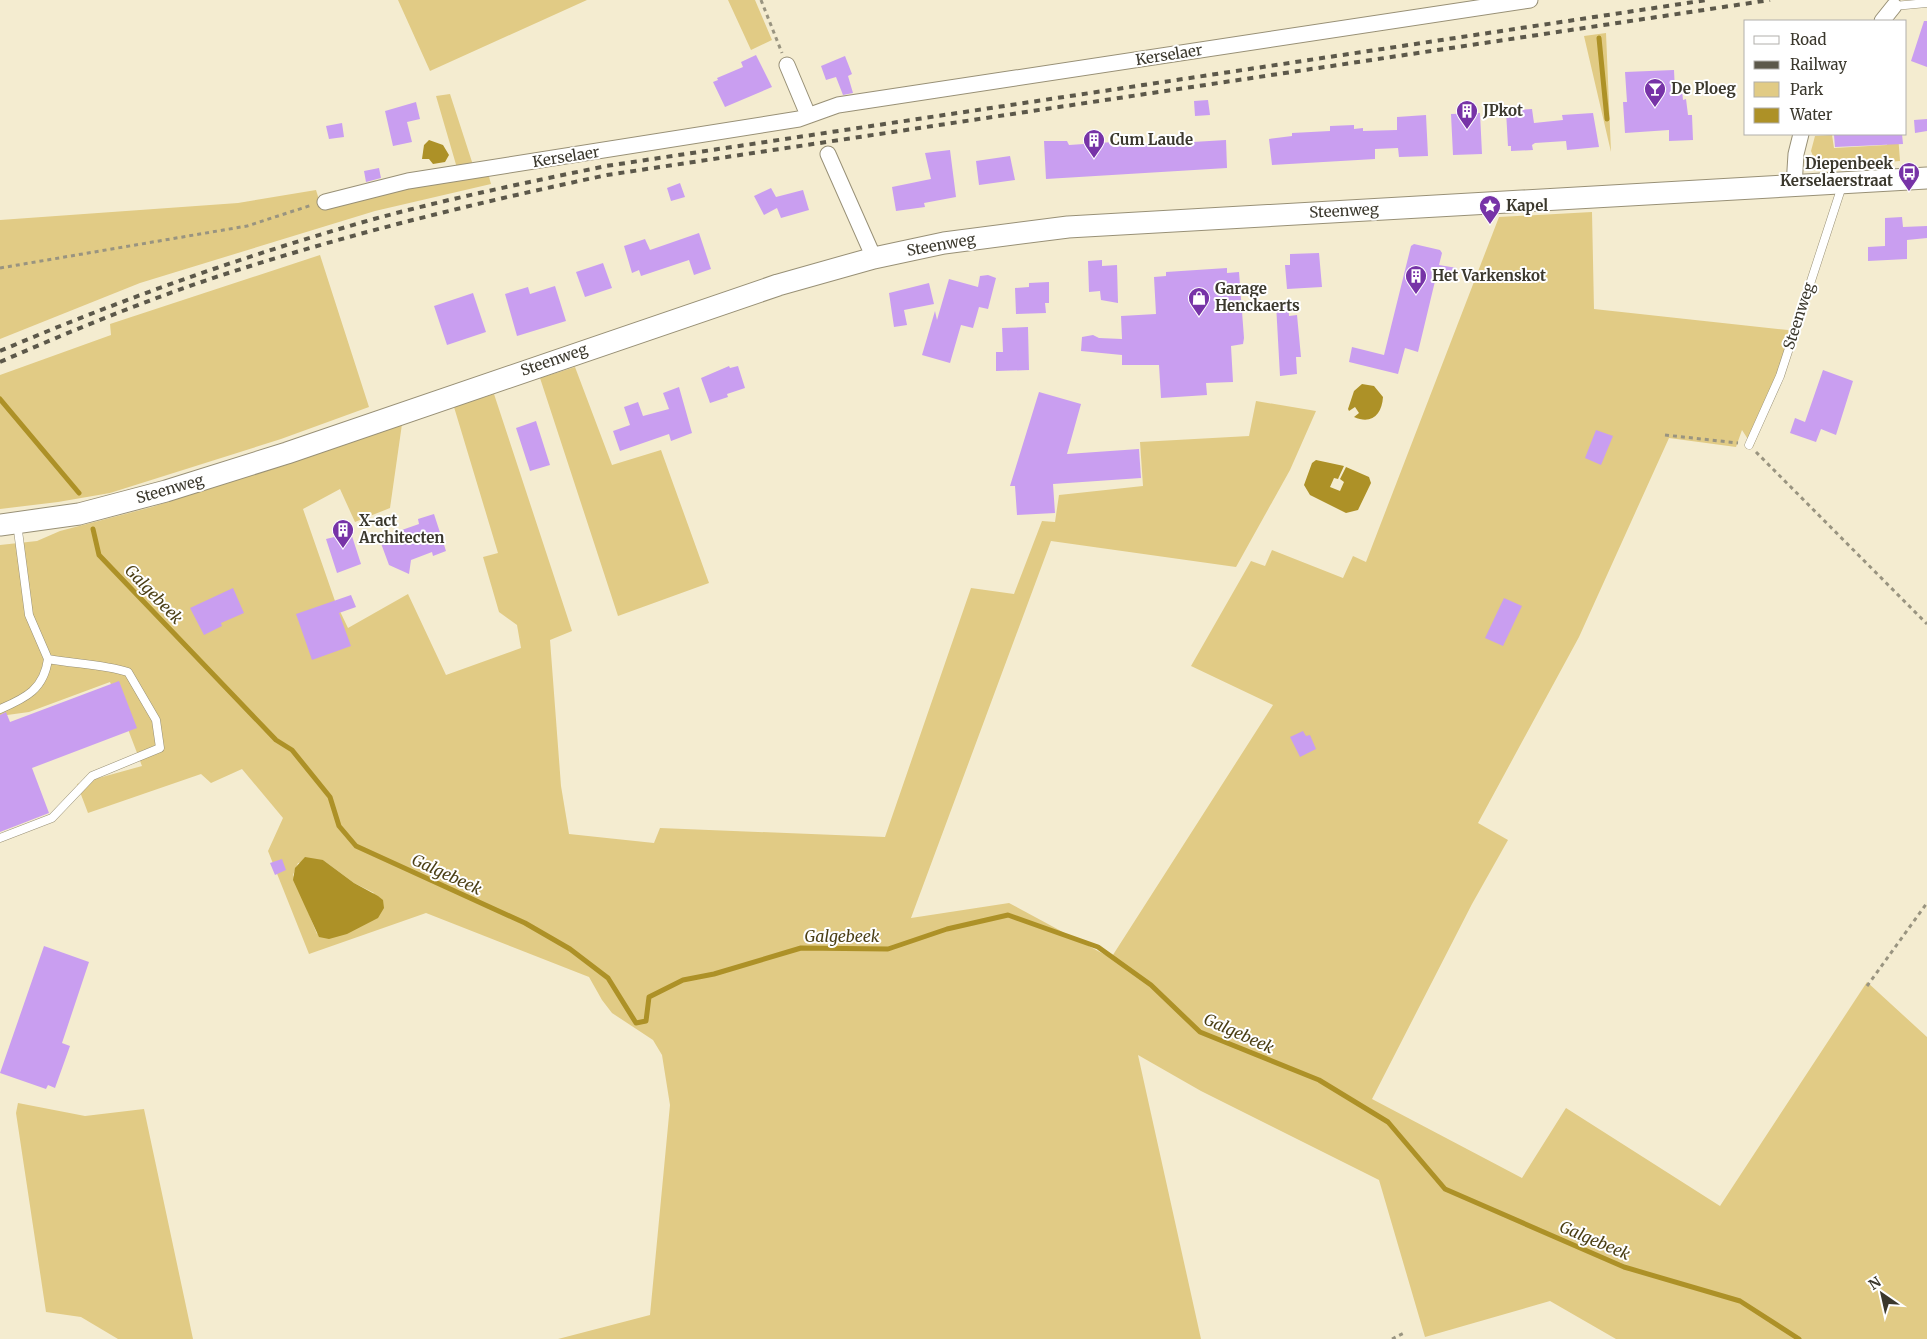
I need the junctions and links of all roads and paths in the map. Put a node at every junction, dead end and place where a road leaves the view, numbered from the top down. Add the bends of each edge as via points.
1 (760, 0) edge
2 (1530, 0) edge
3 (1927, 3) edge
4 (1894, 6) joint
5 (1883, 20) edge
6 (787, 65) joint
7 (808, 115) junction
8 (1801, 135) edge
9 (828, 154) dead end
10 (1927, 178) edge
11 (1842, 184) junction
12 (1794, 186) junction
13 (325, 202) joint
14 (874, 258) junction
15 (0, 268) edge
16 (1665, 435) dead end
17 (1749, 445) junction
18 (9, 524) edge
19 (1927, 624) edge
20 (48, 658) junction
21 (0, 709) edge
22 (0, 838) edge
23 (1927, 903) edge
24 (1868, 986) dead end
25 (1404, 1333) dead end
26 (1392, 1339) edge

1 - 6 path
2 - 7 street, Kerselaer via 838,105
3 - 4 lane
4 - 5 street
6 - 7 street
7 - 13 street, Kerselaer via 408,181
8 - 12 street
9 - 14 street
10 - 11 main road, Steenweg
11 - 12 main road, Steenweg
11 - 17 lane, Steenweg via 1780,376
12 - 14 main road, Steenweg via 1068,227 953,242
13 - 15 path via 247,226
14 - 18 main road, Steenweg via 778,285 287,453 166,491 79,514
16 - 17 path
17 - 19 path
18 - 20 lane via 29,615
20 - 21 lane via 40,684 21,700
20 - 22 lane via 80,665 105,665 128,672 156,720 160,748 92,776 52,818
23 - 24 path
25 - 26 path

